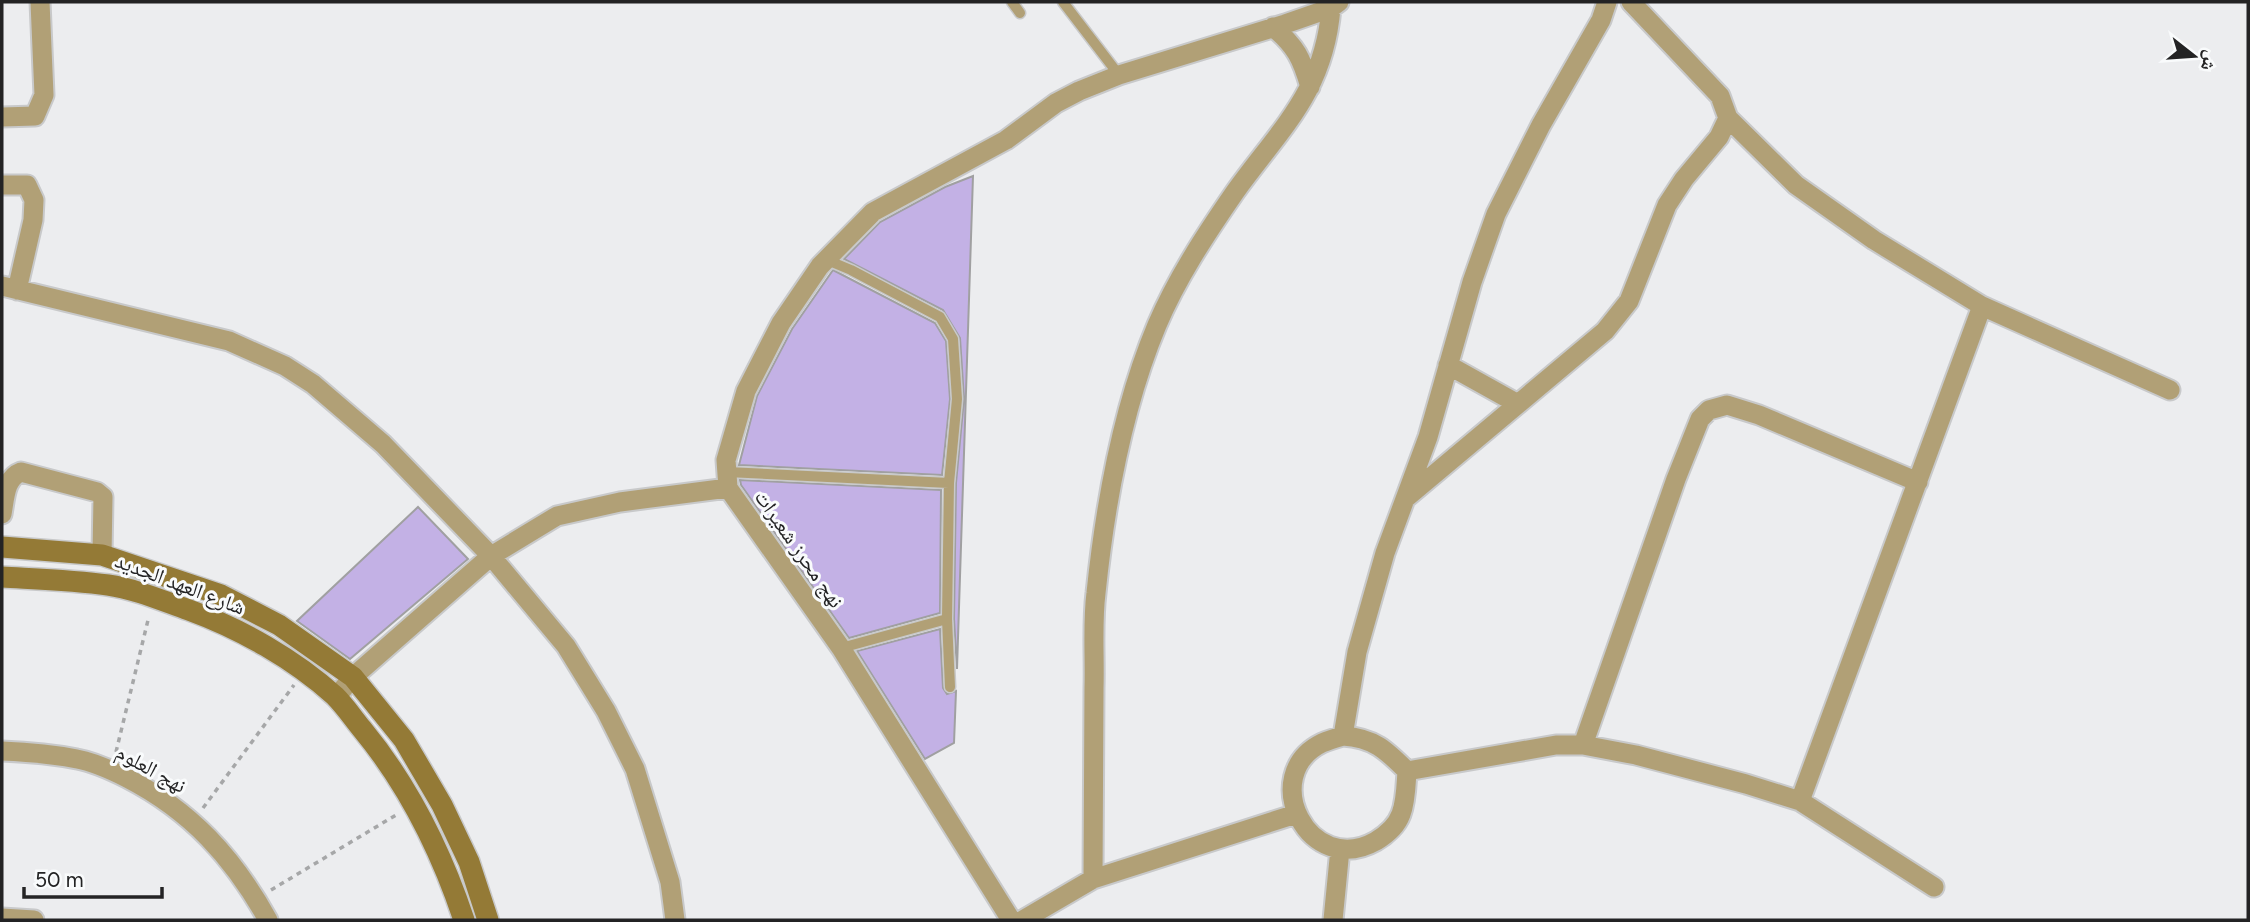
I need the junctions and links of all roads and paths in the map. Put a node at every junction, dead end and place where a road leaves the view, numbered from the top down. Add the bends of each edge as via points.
1 (40, 2) edge
2 (1012, 2) edge
3 (1063, 2) edge
4 (1607, 2) edge
5 (1631, 2) edge
6 (1333, 4) edge
7 (1020, 13) dead end
8 (1273, 27) junction
9 (1119, 75) junction
10 (1310, 87) junction
11 (2, 117) edge
12 (1728, 118) junction
13 (2, 185) edge
14 (827, 260) junction
15 (9, 288) edge
16 (1982, 306) junction
17 (1448, 365) junction
18 (2170, 390) dead end
19 (1518, 404) junction
20 (728, 480) junction
21 (1918, 482) junction
22 (950, 483) junction
23 (1406, 499) junction
24 (2, 514) edge
25 (2, 547) edge
26 (102, 555) junction
27 (491, 556) junction
28 (2, 577) edge
29 (154, 597) junction
30 (947, 618) junction
31 (841, 648) junction
32 (304, 672) junction
33 (353, 677) junction
34 (950, 687) dead end
35 (336, 697) junction
36 (1343, 736) junction
37 (1583, 745) junction
38 (2, 751) edge
39 (111, 770) junction
40 (1407, 771) junction
41 (1800, 801) junction
42 (413, 805) junction
43 (1296, 814) junction
44 (193, 821) junction
45 (1340, 849) junction
46 (1093, 879) junction
47 (1934, 887) dead end
48 (255, 899) junction
49 (2, 918) edge
50 (34, 920) edge
51 (268, 920) edge
52 (464, 920) edge
53 (488, 920) edge
54 (675, 920) edge
55 (1011, 920) edge
56 (1023, 920) edge
57 (1333, 920) edge

1 - 11 street via 42,104 35,116
2 - 7 lane
3 - 9 lane
4 - 17 street via 1496,214
5 - 12 street via 1720,96
6 - 8 street
6 - 10 street via 1329,35
8 - 9 street
8 - 10 street via 1302,59
9 - 14 street via 1056,103 1006,140 873,212
10 - 46 street via 1293,118 1193,256 1157,325 1130,408 1095,595
12 - 16 street via 1796,186
12 - 19 street via 1719,137 1667,205 1629,301 1605,331
13 - 15 street via 27,185 34,200 33,220
14 - 20 street via 781,323 746,391 726,460
14 - 22 lane via 940,317 953,339 957,399
15 - 27 street via 229,341 285,366 383,444
16 - 18 street
16 - 21 street
17 - 19 street
17 - 23 street
19 - 23 street
20 - 22 lane
20 - 27 street, نهج محرز شعيرات via 557,516
20 - 31 street, نهج محرز شعيرات
21 - 37 street via 1759,415 1727,405 1709,410 1700,419 1676,479
21 - 41 street
22 - 30 lane
23 - 36 street via 1357,652
24 - 26 street via 9,483 21,472 97,492 103,497
25 - 26 main road, شارع العهد الجديد
26 - 33 main road, شارع العهد الجديد via 221,595 279,625
27 - 33 street, نهج محرز شعيرات
27 - 54 street via 566,646 606,711 635,769 670,881
28 - 29 main road, شارع العهد الجديد via 109,585
29 - 32 main road, شارع العهد الجديد via 214,620
29 - 39 path
30 - 31 lane
30 - 34 lane
31 - 55 street, نهج محرز شعيرات
32 - 35 main road, شارع العهد الجديد
32 - 44 path
33 - 35 street, نهج محرز شعيرات
33 - 53 main road, شارع العهد الجديد via 404,740 442,805 469,862
35 - 42 main road, شارع العهد الجديد via 381,752
36 - 40 street via 1361,737 1383,748
36 - 43 street via 1321,743 1299,766 1293,782
37 - 40 street via 1556,745
37 - 41 street via 1660,761
38 - 39 street, نهج العلوم via 78,759
39 - 44 street, نهج العلوم via 157,793
40 - 45 street via 1401,815 1387,835 1365,847
41 - 47 street
42 - 48 path
42 - 52 main road, شارع العهد الجديد via 447,869
43 - 45 street via 1314,837
43 - 46 street
44 - 48 street, نهج العلوم
45 - 57 street
46 - 56 street
48 - 51 street, نهج العلوم
49 - 50 street

